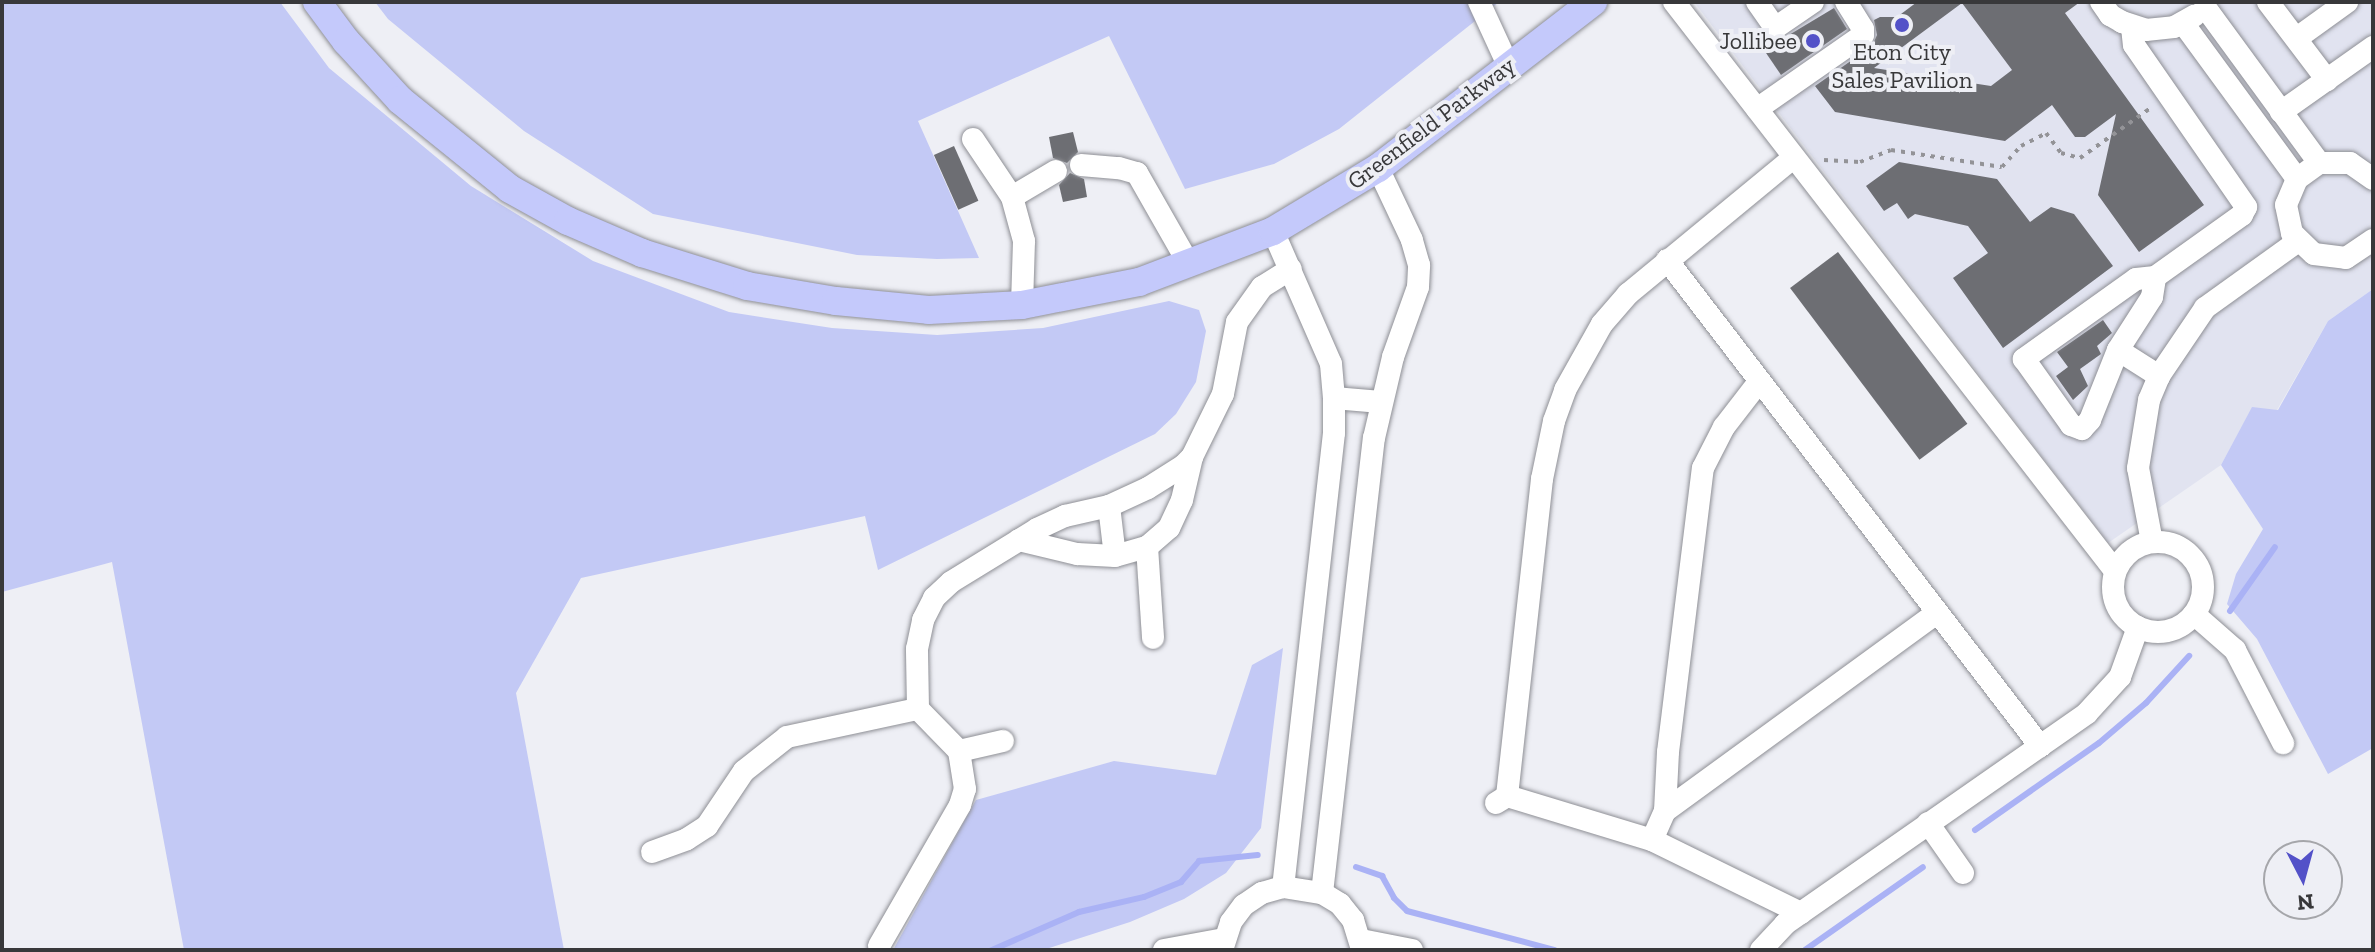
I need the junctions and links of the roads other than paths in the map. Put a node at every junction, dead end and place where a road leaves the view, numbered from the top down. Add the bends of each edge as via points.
1 (317, 2) edge
2 (1479, 2) edge
3 (1593, 2) edge
4 (1674, 2) edge
5 (1757, 2) edge
6 (1813, 2) edge
7 (1846, 2) edge
8 (2101, 2) edge
9 (2268, 2) edge
10 (2347, 2) edge
11 (2207, 4) edge
12 (2183, 23) junction
13 (2132, 27) junction
14 (2297, 38) junction
15 (2373, 47) edge
16 (1508, 65) junction
17 (2327, 80) junction
18 (1757, 109) junction
19 (2281, 112) junction
20 (973, 139) dead end
21 (1793, 158) junction
22 (2319, 163) junction
23 (1081, 165) dead end
24 (1378, 168) junction
25 (1056, 171) dead end
26 (2297, 179) junction
27 (2373, 179) edge
28 (1012, 197) junction
29 (1273, 231) junction
30 (2373, 240) edge
31 (2297, 242) junction
32 (1667, 260) junction
33 (1189, 264) junction
34 (1291, 269) junction
35 (2155, 277) junction
36 (1022, 305) junction
37 (2118, 350) junction
38 (2159, 376) junction
39 (1758, 383) junction
40 (1334, 398) junction
41 (1381, 402) junction
42 (1192, 457) junction
43 (1109, 506) junction
44 (1019, 540) junction
45 (2152, 542) junction
46 (1147, 547) junction
47 (1115, 556) junction
48 (2115, 571) junction
49 (1937, 613) junction
50 (2194, 614) junction
51 (2138, 627) junction
52 (1153, 638) dead end
53 (918, 709) junction
54 (1003, 741) dead end
55 (2283, 743) dead end
56 (2040, 746) junction
57 (959, 751) junction
58 (1665, 811) junction
59 (1928, 823) junction
60 (1652, 840) junction
61 (652, 852) dead end
62 (1963, 873) dead end
63 (1283, 887) junction
64 (1322, 893) junction
65 (1801, 913) junction
66 (1223, 945) edge
67 (1362, 945) edge
68 (879, 946) dead end
69 (1164, 950) edge
70 (1412, 950) edge
71 (1761, 950) edge

1 - 36 main road, Greenfield Parkway via 400,100 453,145 510,189 642,253 747,286 836,301 929,310
2 - 16 street
3 - 16 main road, Greenfield Parkway
4 - 18 street
5 - 6 street via 1775,28
7 - 18 street via 1863,35
8 - 13 street via 2110,15
9 - 14 street
10 - 14 street
11 - 12 street
11 - 19 street
12 - 13 street via 2160,29
12 - 26 street
13 - 35 street via 2134,45 2246,207
14 - 17 street
15 - 17 street
16 - 24 main road, Greenfield Parkway
17 - 19 street
18 - 21 street
19 - 22 street
20 - 28 street
21 - 32 street
21 - 48 street
22 - 26 street
22 - 27 street via 2350,163
23 - 33 street via 1137,173
24 - 29 main road, Greenfield Parkway
24 - 41 street via 1419,265 1418,287
25 - 28 street
26 - 31 street via 2286,205
28 - 36 street via 1024,241
29 - 33 main road, Greenfield Parkway
29 - 34 street
30 - 31 street via 2356,254 2335,259 2314,254
31 - 38 street via 2205,308
32 - 39 street
32 - 60 street via 1602,324 1581,356 1554,421 1500,800
33 - 36 main road, Greenfield Parkway via 1139,282
34 - 40 street via 1331,364
34 - 42 street via 1262,287 1237,322 1223,394
35 - 37 street via 2152,297
35 - 37 street via 2136,279 2024,359 2071,425 2082,429
37 - 38 street
38 - 45 street via 2149,400 2138,468
39 - 49 street
39 - 58 street via 1724,427 1703,468
40 - 41 street
40 - 63 street
41 - 64 street
42 - 43 street via 1148,488
42 - 46 street via 1169,528
43 - 44 street via 1065,516
43 - 47 street
44 - 47 street via 1077,554
44 - 53 street via 934,598 917,649
45 - 48 street via 2130,552
45 - 50 street via 2178,547 2197,564 2202,598
46 - 47 street
46 - 52 street
48 - 51 street via 2115,604
49 - 56 street
49 - 58 street
50 - 51 street via 2168,631
50 - 55 street via 2235,650
51 - 56 street via 2111,688 2087,713
53 - 57 street
53 - 61 street via 787,737 744,771 707,826
54 - 57 street
56 - 59 street
57 - 68 street via 965,789 960,805
58 - 60 street
59 - 62 street
59 - 65 street
60 - 65 street
63 - 64 street
63 - 66 street via 1244,905
64 - 67 street via 1346,912
65 - 71 street
66 - 69 street
67 - 70 street

